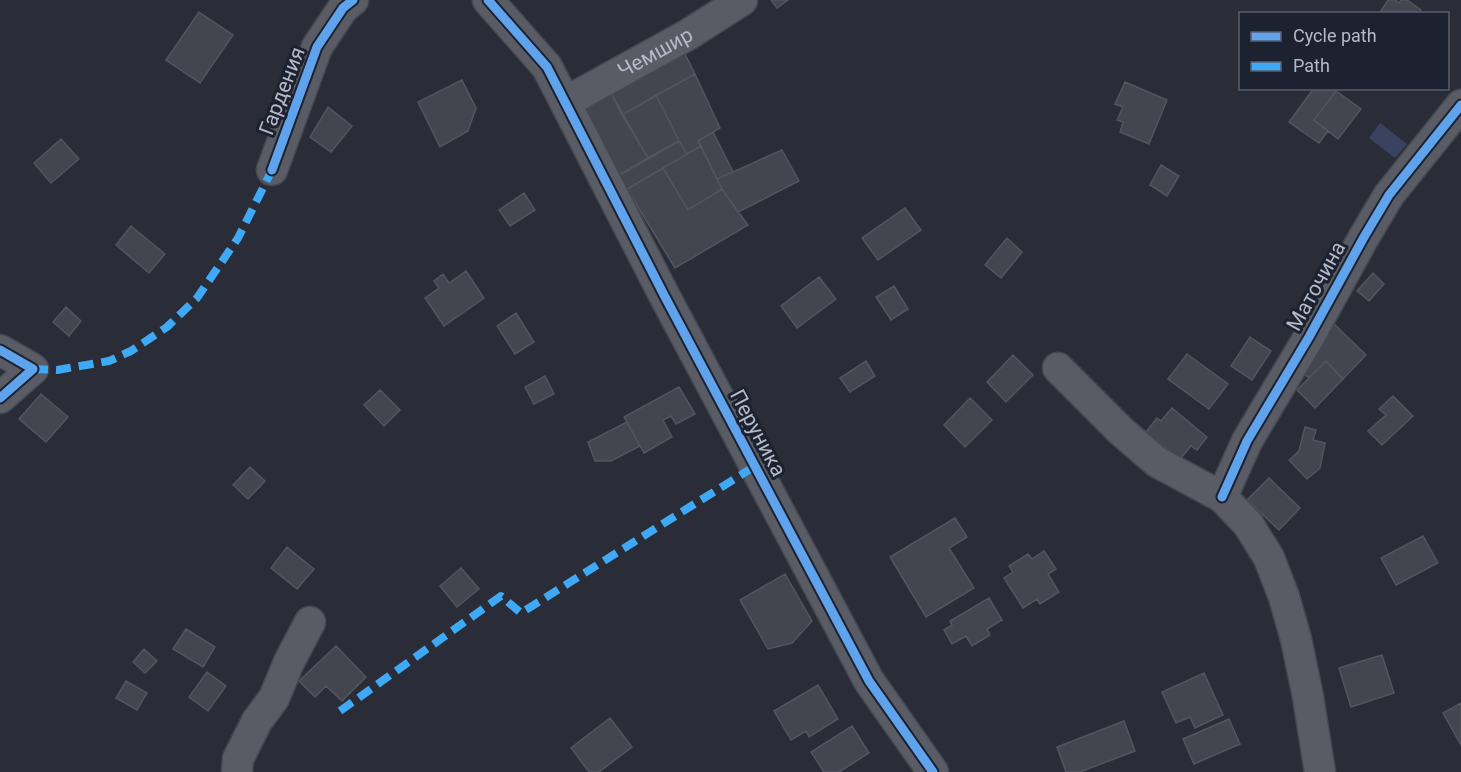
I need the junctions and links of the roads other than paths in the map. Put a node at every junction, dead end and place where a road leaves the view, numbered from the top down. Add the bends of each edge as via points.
1 (353, 0) edge
2 (488, 0) edge
3 (742, 0) edge
4 (566, 102) junction
5 (1461, 105) edge
6 (272, 170) dead end
7 (0, 351) edge
8 (1058, 368) dead end
9 (0, 399) edge
10 (1222, 497) junction
11 (310, 622) dead end
12 (237, 772) edge
13 (933, 772) edge
14 (1320, 772) edge

1 - 6 street, Гардения via 343,8 317,47
2 - 4 street, Перуника via 547,67
3 - 4 street, Чемшир
4 - 13 street, Перуника via 869,681
5 - 10 street, Маточина via 1389,195 1247,441
7 - 9 street via 33,369
8 - 10 street via 1157,462
10 - 14 street via 1248,524 1269,558 1284,597 1308,697
11 - 12 street via 274,698 238,759

